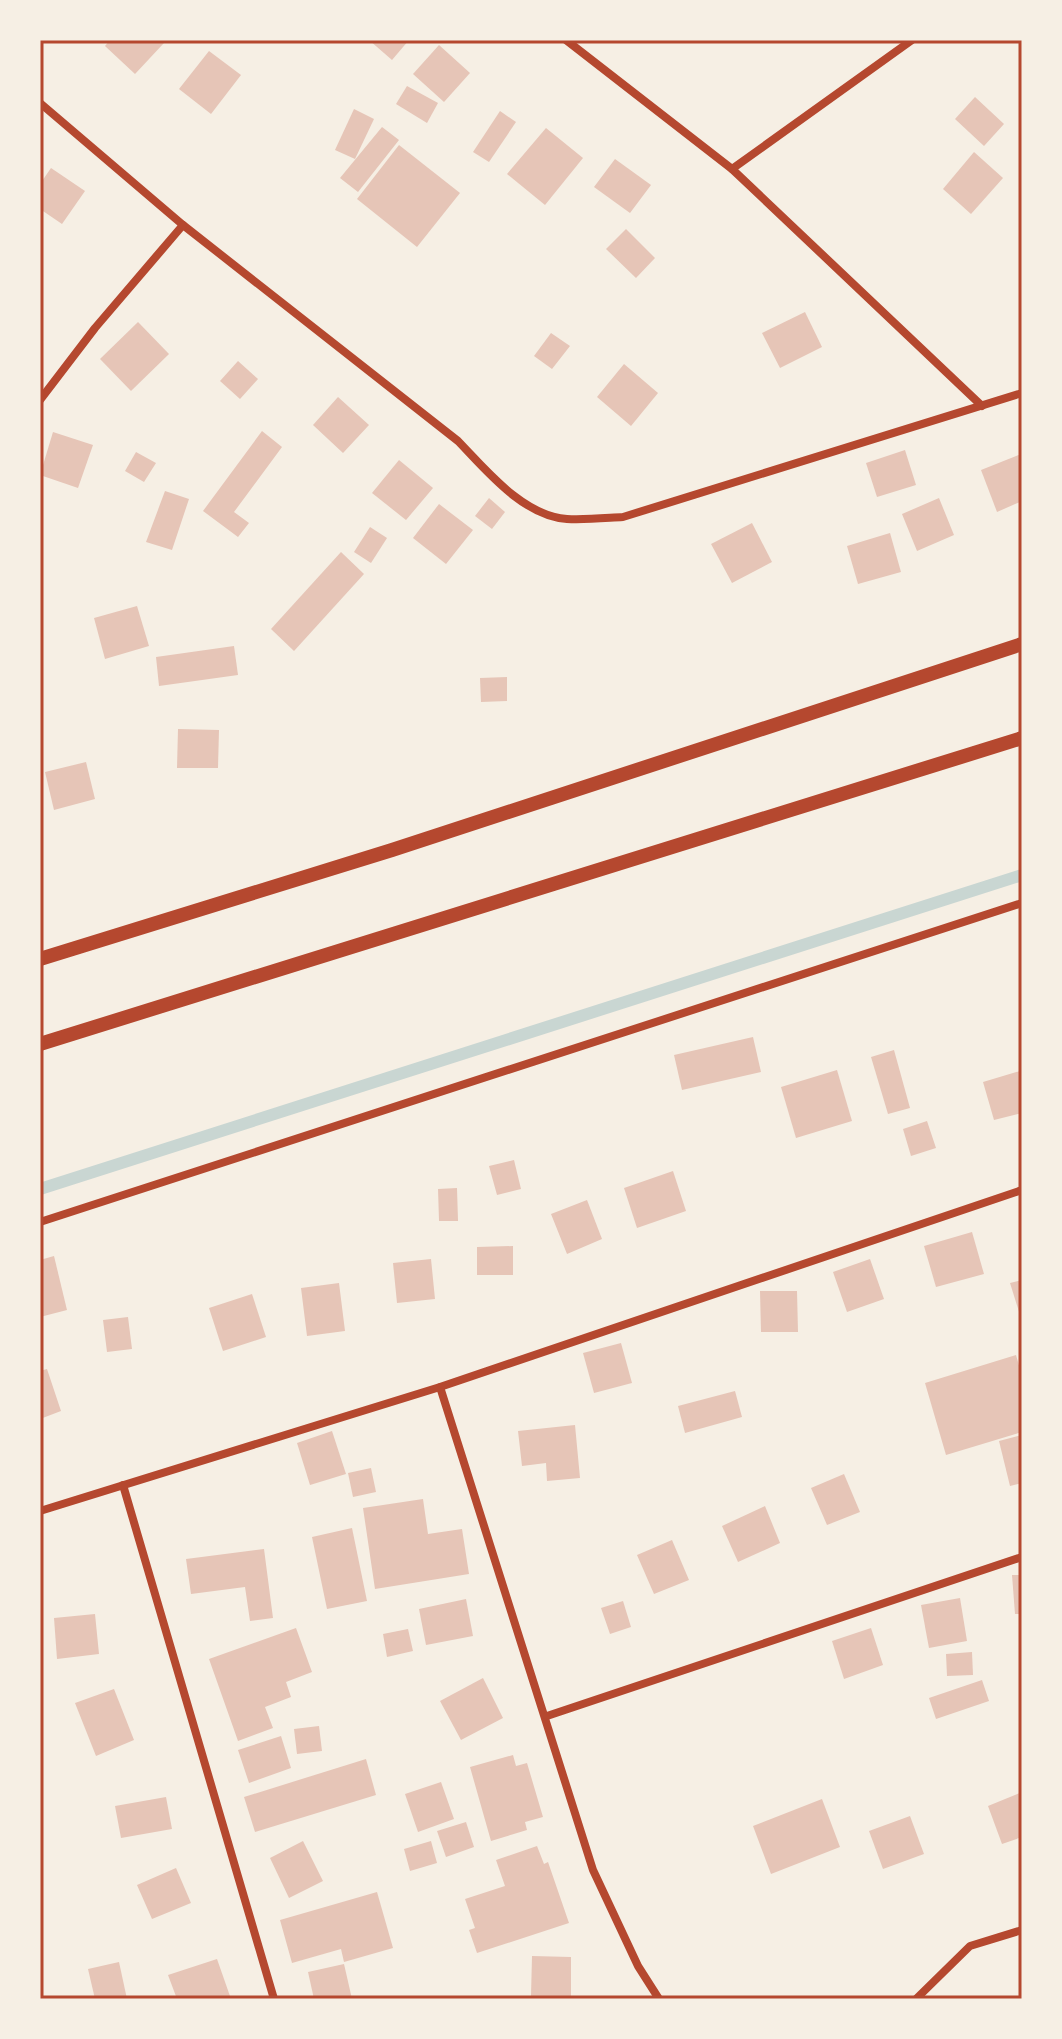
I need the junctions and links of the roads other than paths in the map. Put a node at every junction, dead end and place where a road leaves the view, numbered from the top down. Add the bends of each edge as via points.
1 (566, 40) edge
2 (912, 40) edge
3 (40, 103) edge
4 (732, 169) junction
5 (183, 225) junction
6 (1022, 393) edge
7 (40, 400) edge
8 (982, 406) junction
9 (1022, 644) edge
10 (1022, 738) edge
11 (1022, 903) edge
12 (40, 959) edge
13 (40, 1044) edge
14 (1022, 1190) edge
15 (40, 1222) edge
16 (440, 1387) junction
17 (123, 1485) junction
18 (40, 1511) edge
19 (1022, 1557) edge
20 (547, 1716) junction
21 (1022, 1930) edge
22 (274, 1999) edge
23 (659, 1999) edge
24 (916, 1999) edge

1 - 4 street
2 - 4 street
3 - 5 street
4 - 8 street
5 - 7 street
5 - 8 street via 458,441 497,482 527,504 564,519 623,517
6 - 8 street
9 - 12 street
10 - 13 street
11 - 15 street
14 - 16 street
16 - 17 street
16 - 20 street
17 - 18 street
17 - 22 street
19 - 20 street
20 - 23 street via 593,1870
21 - 24 street via 970,1946

